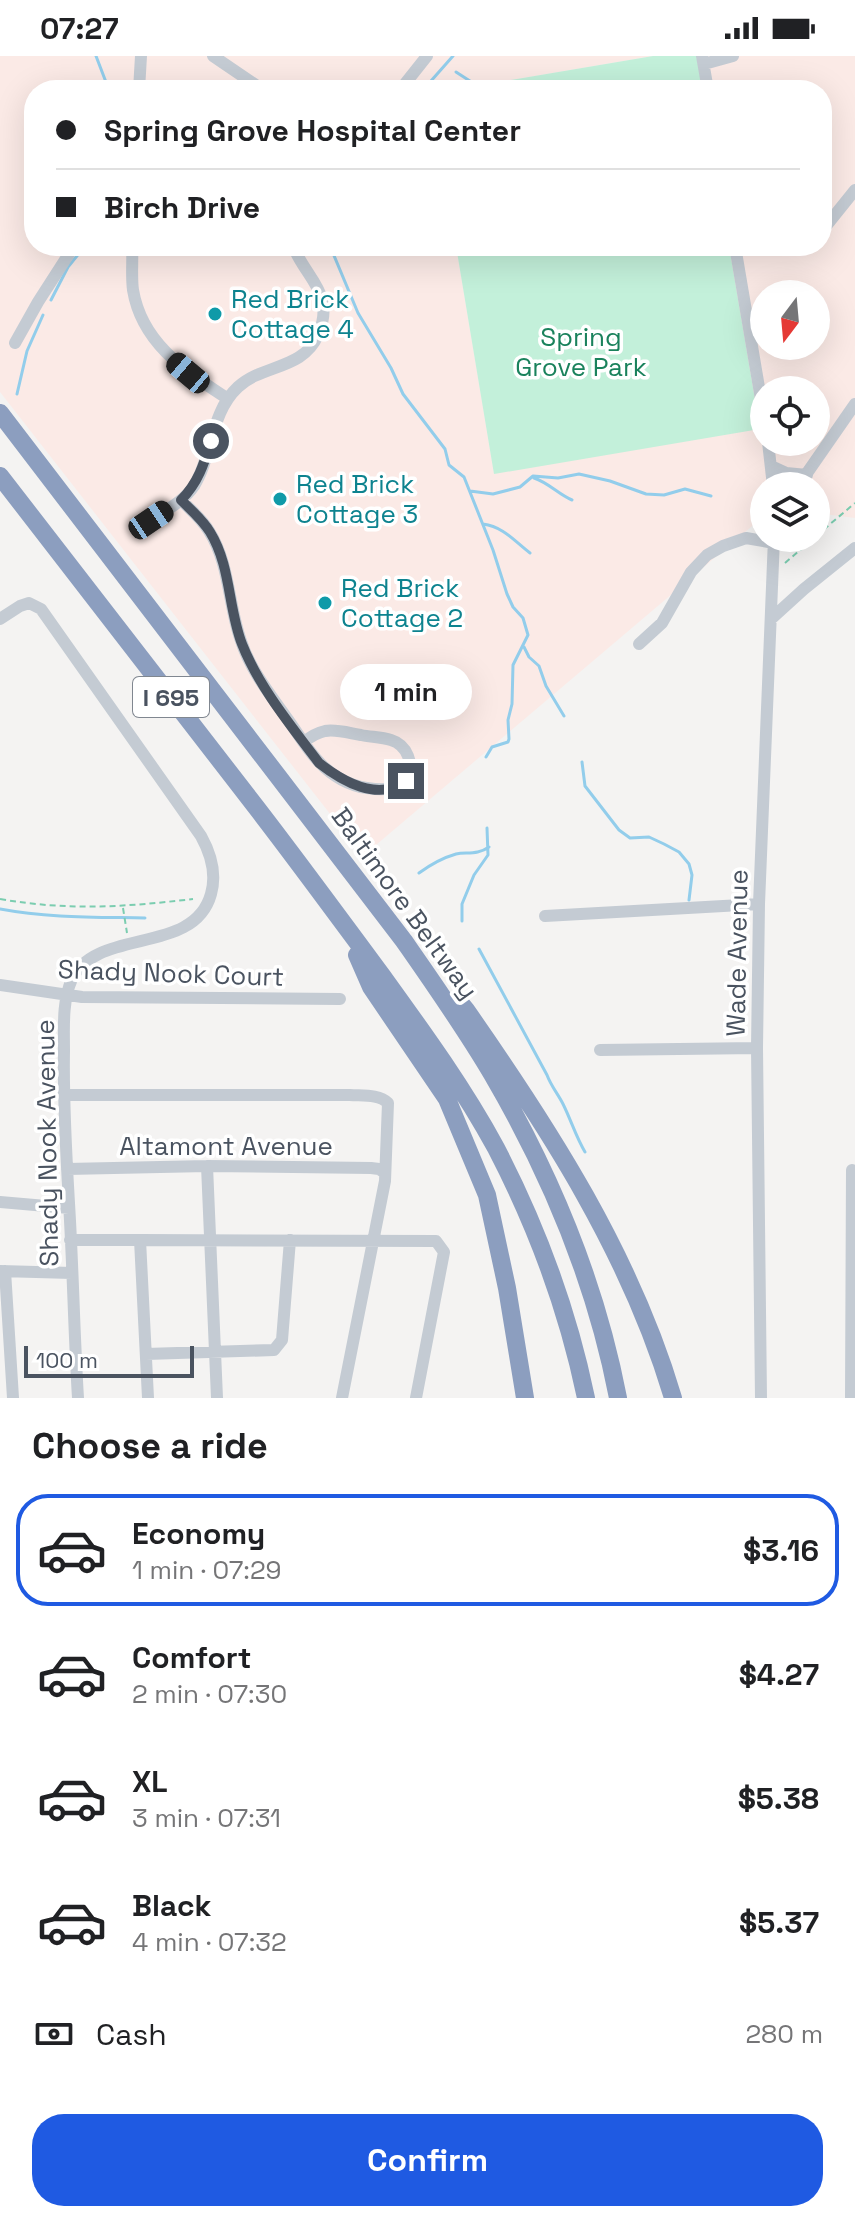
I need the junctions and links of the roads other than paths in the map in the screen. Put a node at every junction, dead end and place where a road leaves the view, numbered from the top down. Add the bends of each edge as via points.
1 (141, 56) edge
2 (213, 56) edge
3 (427, 56) edge
4 (733, 56) edge
5 (703, 60) edge
6 (140, 80) edge
7 (248, 80) edge
8 (408, 80) edge
9 (706, 80) edge
10 (855, 190) edge
11 (832, 219) edge
12 (68, 256) edge
13 (132, 256) edge
14 (299, 256) edge
15 (737, 256) edge
16 (15, 343) dead end
17 (757, 376) edge
18 (228, 399) junction
19 (855, 404) edge
20 (0, 413) edge
21 (770, 456) edge
22 (771, 466) junction
23 (772, 472) edge
24 (784, 472) edge
25 (809, 472) edge
26 (0, 476) edge
27 (181, 500) junction
28 (151, 520) dead end
29 (750, 538) edge
30 (855, 548) edge
31 (774, 552) edge
32 (0, 619) edge
33 (771, 619) junction
34 (639, 644) dead end
35 (304, 742) junction
36 (759, 904) junction
37 (545, 916) dead end
38 (341, 920) junction
39 (404, 941) junction
40 (0, 985) edge
41 (67, 995) junction
42 (340, 999) dead end
43 (757, 1048) junction
44 (600, 1050) dead end
45 (63, 1095) junction
46 (207, 1166) junction
47 (67, 1169) junction
48 (852, 1170) dead end
49 (385, 1173) junction
50 (0, 1202) edge
51 (69, 1208) junction
52 (70, 1240) junction
53 (140, 1240) junction
54 (210, 1240) junction
55 (290, 1240) junction
56 (374, 1240) junction
57 (2, 1271) edge
58 (72, 1273) junction
59 (216, 1352) junction
60 (146, 1354) junction
61 (13, 1398) edge
62 (78, 1398) edge
63 (148, 1398) edge
64 (217, 1398) edge
65 (342, 1398) edge
66 (416, 1398) edge
67 (525, 1398) edge
68 (586, 1398) edge
69 (618, 1398) edge
70 (673, 1398) edge
71 (761, 1398) edge
72 (851, 1398) edge

1 - 6 street
2 - 7 street
3 - 8 street
4 - 5 street
5 - 9 street
10 - 11 street
12 - 16 street
13 - 18 street via 134,291 154,340 188,373
14 - 18 street via 321,293 318,335 302,357 254,376
15 - 17 street
18 - 27 street via 201,472
19 - 25 street
20 - 39 highway, Baltimore Beltway / I 695
21 - 22 street
22 - 23 street
22 - 24 street
26 - 38 highway, I 695
27 - 28 street
27 - 35 street via 219,550 247,657
29 - 34 street via 707,555 662,623
30 - 33 street
31 - 33 street, Wade Avenue
32 - 41 street, Shady Nook Avenue via 29,603 41,609 210,853 210,897 195,919 92,957 72,979
33 - 36 street, Wade Avenue
35 - 35 street via 319,763 360,787 388,789 406,781 408,754 392,740 327,730
36 - 37 street
36 - 43 street, Wade Avenue
38 - 67 highway via 371,987 447,1099 487,1195
38 - 68 highway, I 695 via 429,1040 495,1147 546,1258
39 - 69 highway, Baltimore Beltway / I 695 via 491,1072 551,1186 597,1309
39 - 70 highway via 466,1010 581,1187 635,1295
40 - 41 street, Shady Nook Court
41 - 42 street, Shady Nook Court
41 - 45 street, Shady Nook Avenue
43 - 44 street
43 - 71 street, Wade Avenue
45 - 47 street, Shady Nook Avenue
45 - 49 street via 378,1097 388,1103
46 - 47 street, Altamont Avenue
46 - 49 street, Altamont Avenue via 371,1168
46 - 54 street
47 - 51 street, Shady Nook Avenue
48 - 72 street
49 - 56 street
50 - 51 street
51 - 52 street, Shady Nook Avenue
52 - 53 street
52 - 58 street, Shady Nook Avenue
53 - 54 street
53 - 60 street
54 - 55 street
54 - 59 street
55 - 56 street
55 - 59 street via 279,1346
56 - 65 street
56 - 66 street via 436,1241 444,1252
57 - 58 street
57 - 61 street
58 - 62 street, Shady Nook Avenue
59 - 60 street
59 - 64 street
60 - 63 street

